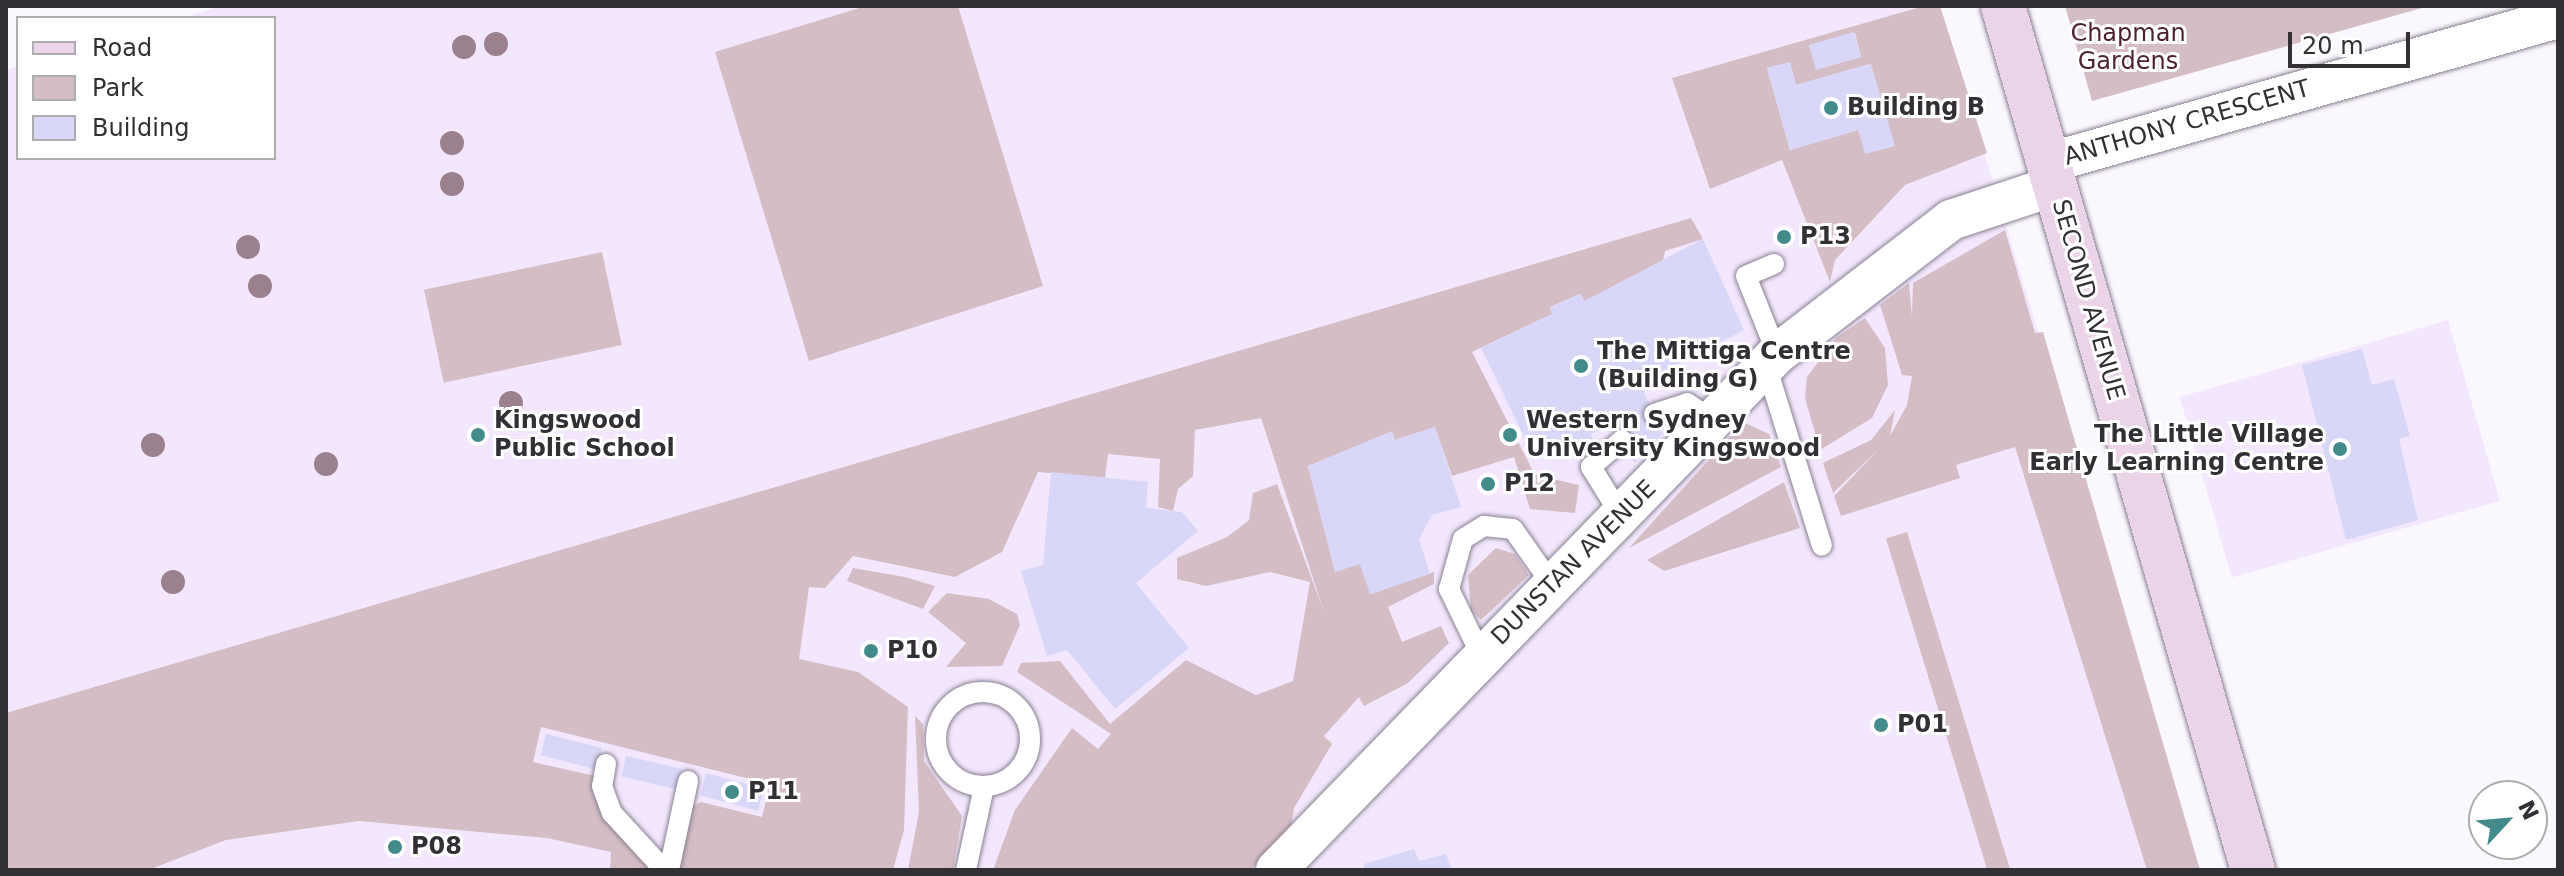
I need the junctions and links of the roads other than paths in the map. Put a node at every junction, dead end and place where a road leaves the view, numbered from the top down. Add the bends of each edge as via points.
1 (2003, 6) edge
2 (2558, 18) edge
3 (2051, 175) junction
4 (1774, 264) dead end
5 (1771, 360) junction
6 (1654, 414) dead end
7 (1712, 420) junction
8 (1622, 440) dead end
9 (1622, 517) junction
10 (1822, 546) dead end
11 (1553, 586) junction
12 (1482, 657) junction
13 (609, 763) dead end
14 (690, 781) dead end
15 (984, 787) junction
16 (667, 870) edge
17 (966, 870) edge
18 (1276, 870) edge
19 (2253, 870) edge

1 - 3 street, SECOND AVENUE
2 - 3 street, ANTHONY CRESCENT
3 - 5 street, DUNSTAN AVENUE via 1951,220
3 - 19 street, SECOND AVENUE
4 - 5 lane via 1746,276
5 - 7 street, DUNSTAN AVENUE
5 - 10 lane
6 - 7 lane via 1687,403
7 - 9 street, DUNSTAN AVENUE
8 - 9 lane via 1591,467
9 - 11 street, DUNSTAN AVENUE
11 - 12 street, DUNSTAN AVENUE
11 - 12 lane via 1513,529 1484,526 1463,539 1449,589
12 - 18 street, DUNSTAN AVENUE
13 - 16 lane via 602,786 612,813
14 - 16 lane
15 - 15 lane via 951,775 935,742 946,709 977,692 1017,707 1030,740 1017,772
15 - 17 lane

